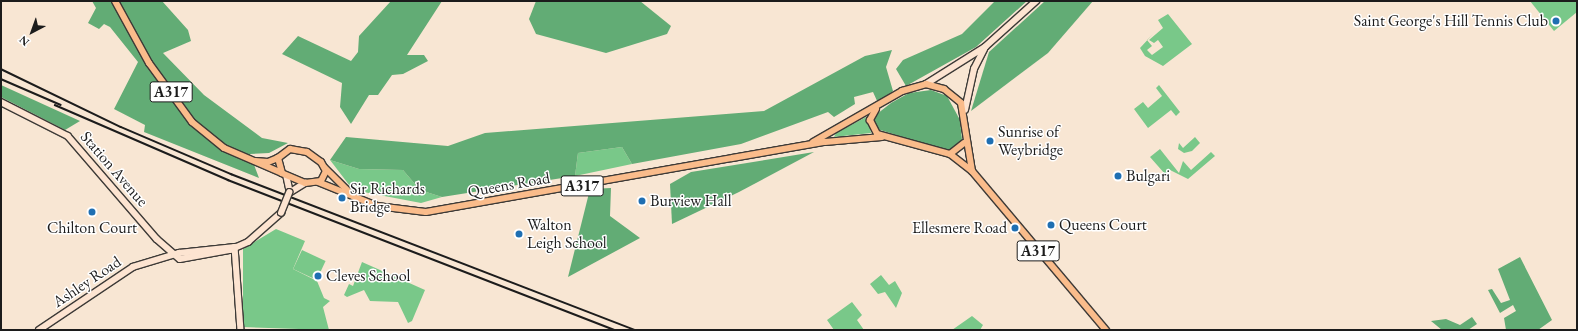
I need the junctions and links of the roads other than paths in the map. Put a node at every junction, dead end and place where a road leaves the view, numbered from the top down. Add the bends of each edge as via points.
1 (115, 1) edge
2 (1036, 1) edge
3 (985, 47) junction
4 (926, 84) junction
5 (1, 102) edge
6 (876, 109) junction
7 (964, 110) junction
8 (834, 132) junction
9 (882, 137) junction
10 (836, 141) junction
11 (964, 143) junction
12 (807, 146) junction
13 (950, 154) junction
14 (278, 158) junction
15 (251, 160) junction
16 (325, 168) junction
17 (972, 170) junction
18 (284, 175) junction
19 (318, 182) junction
20 (305, 184) junction
21 (290, 192) junction
22 (357, 199) junction
23 (235, 247) junction
24 (175, 257) junction
25 (39, 330) edge
26 (241, 330) edge
27 (1106, 330) edge

1 - 15 main road, A317 via 149,63 187,116 224,148
2 - 3 main road
3 - 4 main road
3 - 7 main road via 974,69
4 - 6 main road, A317 via 902,92
4 - 7 main road via 953,94
5 - 24 main road, Station Avenue via 68,136
6 - 8 main road, Queens Road / A317
6 - 9 main road via 870,124
7 - 11 main road, A317
8 - 10 main road
8 - 12 main road, Queens Road / A317
9 - 10 main road, Queens Road / A317
9 - 13 main road, A317
10 - 12 main road, Queens Road / A317
11 - 13 main road
11 - 17 main road, A317
12 - 22 main road, Queens Road / A317 via 426,212 401,211
13 - 17 main road, A317
14 - 15 main road, A317 via 268,162
14 - 16 main road via 287,150 296,150 311,154
14 - 18 main road
15 - 18 main road, A317
16 - 19 main road via 325,175
16 - 22 main road, Queens Road / A317
17 - 27 main road, A317
18 - 20 main road
18 - 21 main road
19 - 20 main road
19 - 22 main road, Queens Road / A317
20 - 21 main road
21 - 23 main road, Ashley Road, bridge via 281,213 256,237
23 - 24 main road, Ashley Road via 180,259
23 - 26 main road
24 - 25 main road, Ashley Road via 129,268

